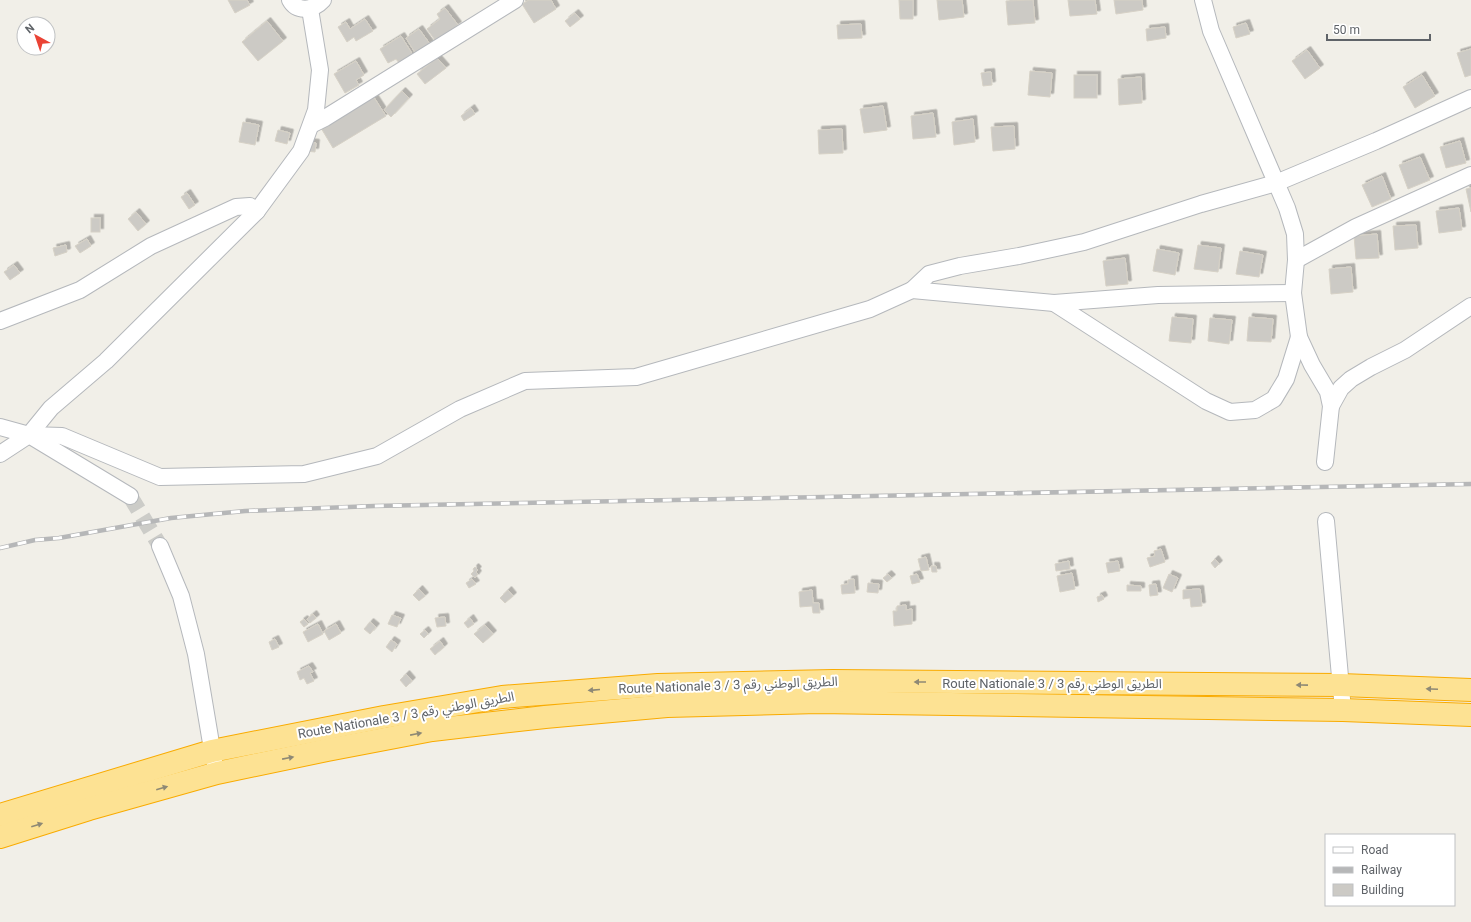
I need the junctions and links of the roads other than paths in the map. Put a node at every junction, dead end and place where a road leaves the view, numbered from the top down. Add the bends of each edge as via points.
1 (290, 0) edge
2 (515, 0) edge
3 (1203, 0) edge
4 (316, 5) edge
5 (1471, 98) edge
6 (311, 125) junction
7 (1471, 175) edge
8 (1276, 183) junction
9 (257, 211) junction
10 (1296, 260) junction
11 (912, 290) junction
12 (1293, 293) junction
13 (1054, 304) junction
14 (1471, 306) edge
15 (0, 321) edge
16 (1299, 337) junction
17 (1331, 406) junction
18 (0, 427) edge
19 (29, 435) junction
20 (0, 454) edge
21 (1325, 462) dead end
22 (130, 496) tunnel mouth
23 (1326, 521) dead end
24 (160, 546) tunnel mouth
25 (1341, 685) junction
26 (1471, 690) edge
27 (1343, 710) junction
28 (1471, 715) edge
29 (212, 751) junction
30 (217, 773) junction
31 (0, 815) edge
32 (0, 837) edge

1 - 4 street via 300,8
2 - 6 street
3 - 8 street via 1211,31
4 - 6 street via 320,70 316,110
5 - 8 street
6 - 9 street via 301,151
7 - 10 street via 1356,227
8 - 10 street via 1295,234
8 - 11 street via 1084,242 929,274
9 - 15 street via 250,206 236,207 151,246 80,290
9 - 19 street via 106,361 51,408
10 - 12 street
11 - 13 street
11 - 19 street via 870,309 636,377 525,381 460,409 378,456 304,474 160,477 62,436
12 - 13 street via 1158,295
12 - 16 street
13 - 16 street via 1206,401 1230,412 1255,410 1274,399 1286,379
14 - 17 street via 1405,350 1351,379 1341,388
16 - 17 street via 1328,392
17 - 21 street
18 - 19 street
19 - 20 street
19 - 22 street
23 - 25 street
24 - 29 street via 181,596 196,654
26 -> 25 highway, Route Nationale 3 / الطريق الوطني رقم 3
25 - 27 street
25 -> 29 highway, Route Nationale 3 / الطريق الوطني رقم 3 via 841,681 658,684 502,697
27 - 28 highway, Route Nationale 3 / الطريق الوطني رقم 3
30 -> 27 highway, Route Nationale 3 / الطريق الوطني رقم 3 via 432,730 667,706 818,702
29 - 30 street
29 - 31 highway, Route Nationale 3 / الطريق الوطني رقم 3
32 -> 30 highway, Route Nationale 3 / الطريق الوطني رقم 3

